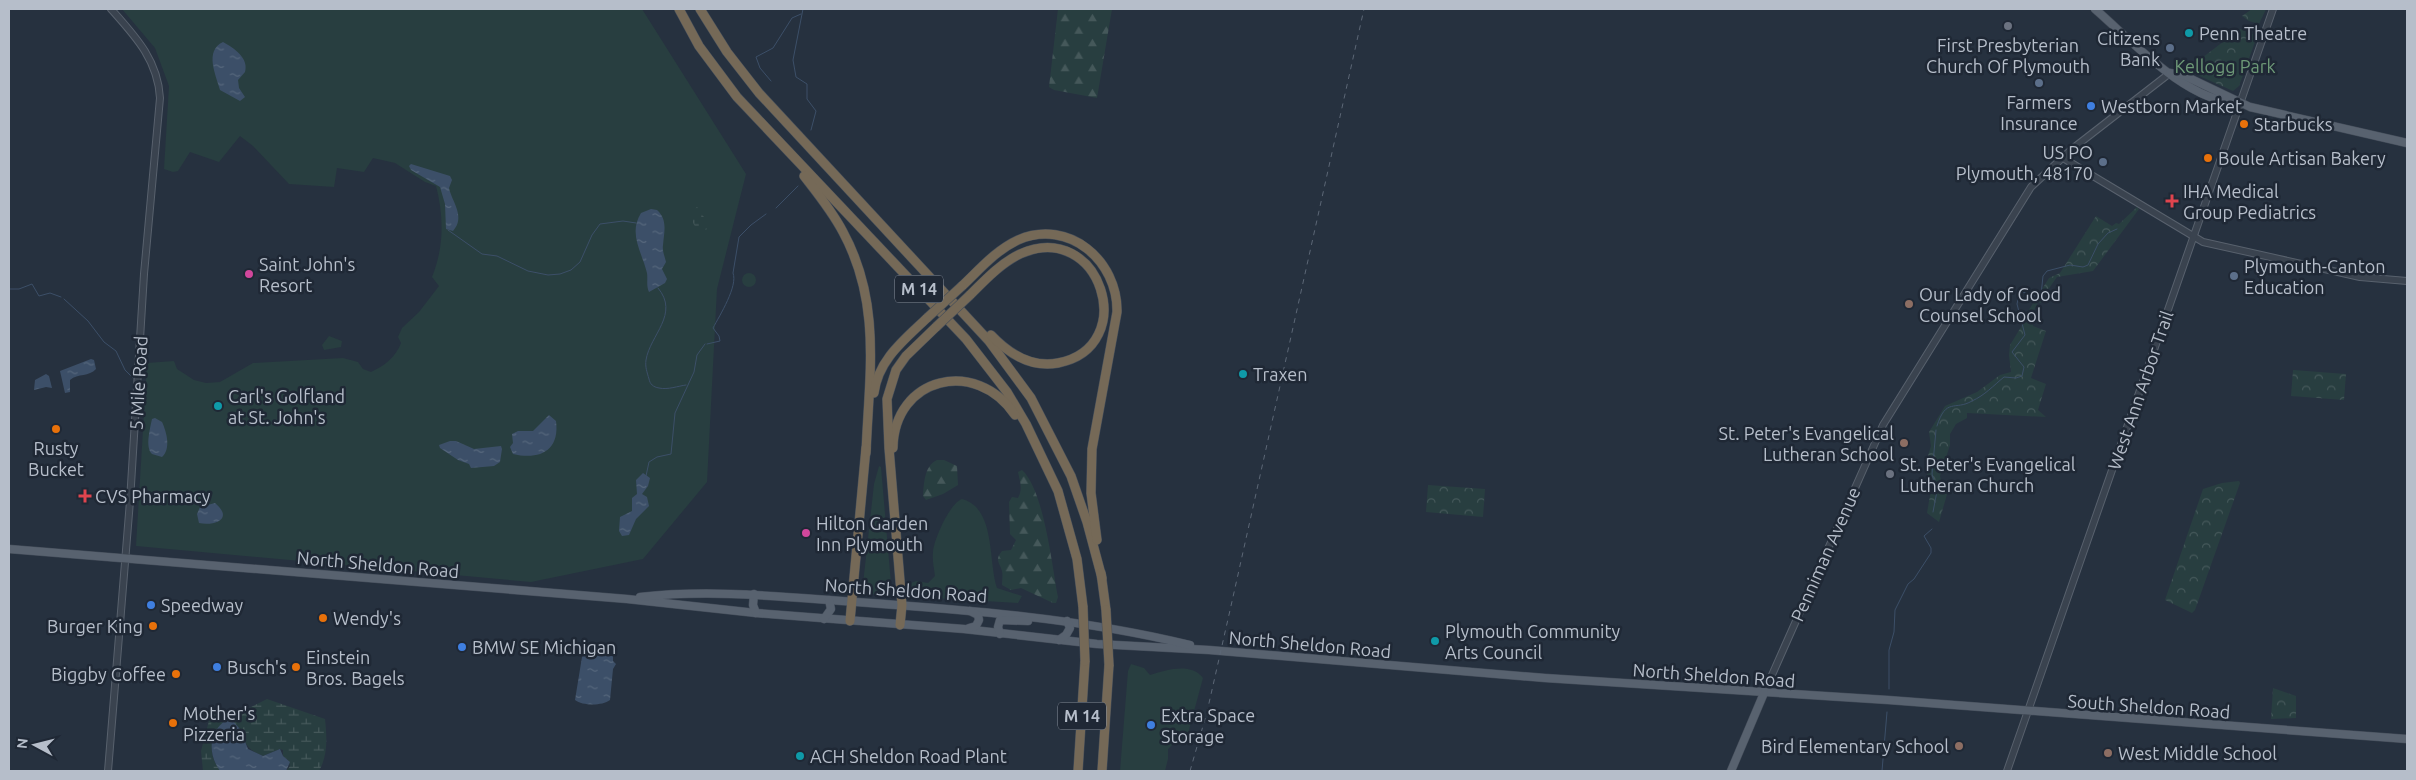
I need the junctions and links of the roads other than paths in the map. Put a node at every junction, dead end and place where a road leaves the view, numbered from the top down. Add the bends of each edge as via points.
1 (111, 9) edge
2 (679, 9) edge
3 (700, 9) edge
4 (2095, 9) edge
5 (2273, 9) edge
6 (2170, 72) junction
7 (2240, 103) junction
8 (774, 138) junction
9 (2407, 143) edge
10 (2063, 158) junction
11 (2193, 237) junction
12 (2407, 281) edge
13 (937, 285) junction
14 (866, 453) junction
15 (1043, 457) junction
16 (893, 496) junction
17 (9, 548) edge
18 (126, 559) junction
19 (1102, 578) junction
20 (754, 594) junction
21 (627, 599) junction
22 (829, 600) junction
23 (851, 602) junction
24 (902, 605) junction
25 (965, 609) junction
26 (756, 613) junction
27 (824, 619) junction
28 (1053, 619) junction
29 (850, 621) junction
30 (1067, 621) junction
31 (900, 625) junction
32 (964, 629) junction
33 (1000, 634) junction
34 (1059, 640) junction
35 (1209, 650) junction
36 (1764, 693) junction
37 (1888, 700) joint
38 (2028, 711) junction
39 (2407, 739) edge
40 (108, 771) edge
41 (1078, 771) edge
42 (1102, 771) edge
43 (1731, 771) edge
44 (2007, 771) edge

1 - 18 street, 5 Mile Road via 150,57 160,98 144,274
2 - 8 highway, M 14 via 716,70
3 - 13 highway, M 14 via 726,52 759,93
4 - 6 main road
5 - 7 street, West Ann Arbor Trail
6 - 7 main road via 2183,75
6 - 10 street, Penniman Avenue
7 - 9 main road
7 - 11 street, West Ann Arbor Trail
8 - 14 highway via 833,214 851,248 864,285 872,341
8 - 15 highway, M 14 via 974,349 1007,392
10 - 11 street
10 - 36 street, Penniman Avenue via 2031,187 1883,425
11 - 12 street via 2202,242 2360,278
11 - 38 street, West Ann Arbor Trail
13 - 16 highway, bridge via 967,310 1006,349 1037,364 1063,362 1084,350 1097,335 1104,312 1102,287 1092,270 1073,254 1055,249 1036,249 1007,262 970,295 936,327 906,356 896,370 889,387 886,412
13 - 19 highway, M 14 via 989,341 1031,398 1074,483
14 - 19 highway, bridge via 874,389 895,348 1002,250 1019,240 1037,235 1059,236 1079,243 1096,255 1109,273 1116,294 1117,312 1090,465
14 - 23 highway
15 - 16 highway via 1011,409 995,393 969,381 942,382 918,394 900,415 893,441
15 - 41 highway, M 14, bridge via 1071,534 1083,607 1085,661
16 - 24 highway
17 - 18 main road, North Sheldon Road
18 - 21 main road, North Sheldon Road
18 - 40 street, 5 Mile Road
19 - 42 highway, M 14, bridge via 1109,665
20 - 21 main road, North Sheldon Road via 658,595
20 - 22 main road, North Sheldon Road
20 - 26 main road
21 - 26 main road, North Sheldon Road
22 - 23 main road, North Sheldon Road
22 - 27 main road via 831,610
23 - 24 main road, North Sheldon Road
23 - 29 highway
24 - 25 main road, North Sheldon Road
24 - 31 highway
25 - 28 main road, North Sheldon Road
25 - 32 main road via 978,615 979,620 976,626
26 - 27 main road, North Sheldon Road
27 - 29 main road, North Sheldon Road
28 - 30 main road, North Sheldon Road
28 - 33 main road via 1043,622 1000,620
29 - 31 main road, North Sheldon Road
30 - 34 main road via 1069,632
30 - 35 main road, North Sheldon Road
31 - 32 main road, North Sheldon Road
32 - 33 main road, North Sheldon Road
33 - 34 main road, North Sheldon Road
34 - 35 main road, North Sheldon Road
35 - 36 main road, North Sheldon Road
36 - 37 main road, North Sheldon Road
36 - 43 main road
37 - 38 main road, South Sheldon Road
38 - 39 main road, South Sheldon Road
38 - 44 street, West Ann Arbor Trail

